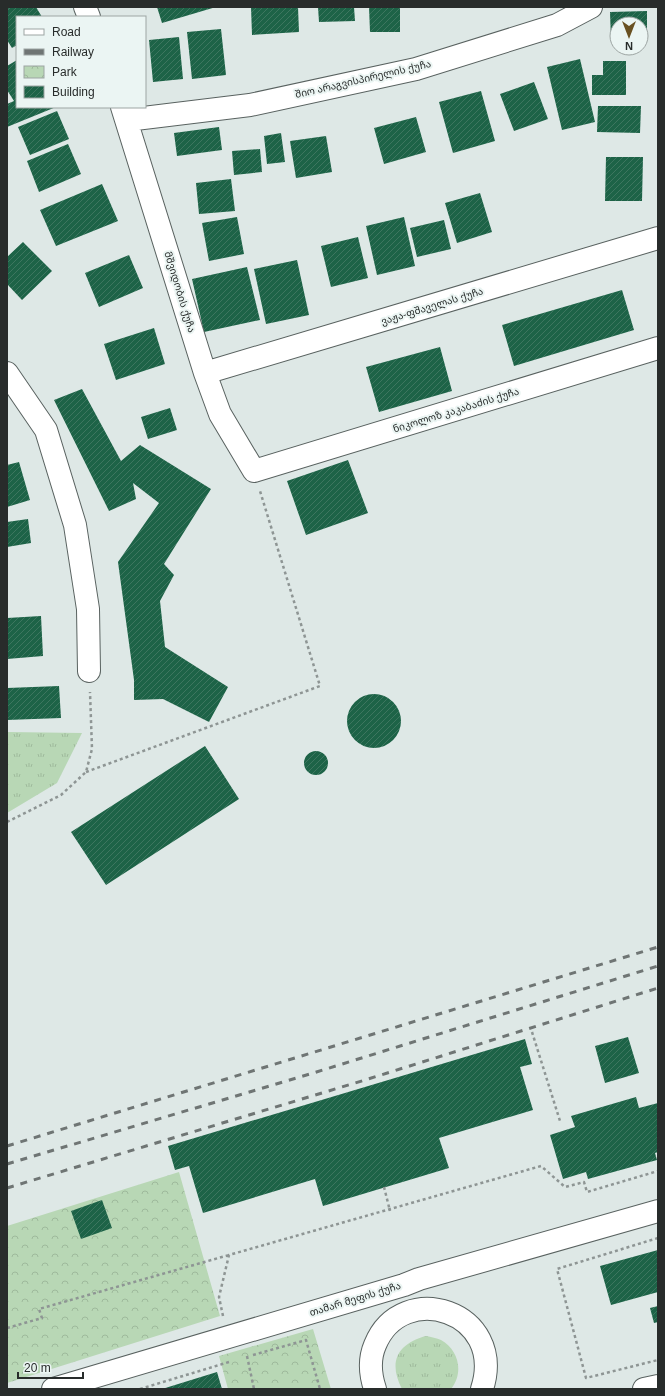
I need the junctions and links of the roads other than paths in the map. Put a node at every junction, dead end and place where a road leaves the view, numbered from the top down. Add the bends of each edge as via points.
1 (592, 7) edge
2 (124, 114) edge
3 (658, 238) edge
4 (658, 348) edge
5 (7, 373) edge
6 (205, 373) junction
7 (254, 471) joint
8 (89, 671) road end
9 (658, 1211) edge
10 (419, 1279) junction
11 (384, 1291) junction
12 (445, 1311) junction
13 (378, 1338) junction
14 (658, 1386) edge
15 (52, 1389) edge
16 (375, 1389) edge
17 (482, 1389) edge
18 (644, 1389) edge

1 - 2 street, შიო არაგვისპირელის ქუჩა via 557,25 416,69 250,105
2 - 6 street, მშვიდობის ქუჩა
3 - 6 street, ვაჟა-ფშაველას ქუჩა
4 - 7 street, ნიკოლოზ კაკაბაძის ქუჩა
5 - 8 street via 46,430 75,525 88,609
6 - 7 street, მშვიდობის ქუჩა via 220,414
9 - 10 street, თამარ მეფის ქუჩა
10 - 11 street, თამარ მეფის ქუჩა
10 - 12 street
11 - 13 street
11 - 15 street, თამარ მეფის ქუჩა
12 - 13 street via 414,1310 387,1326
12 - 17 street via 458,1316 469,1325 484,1348 487,1369
13 - 16 street via 370,1366
14 - 18 street

